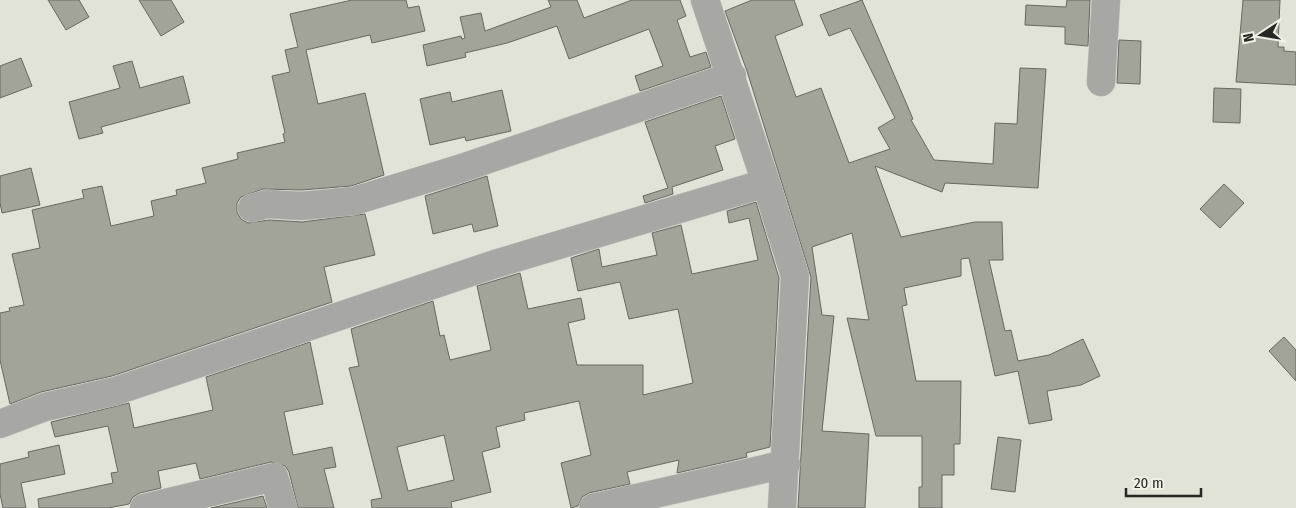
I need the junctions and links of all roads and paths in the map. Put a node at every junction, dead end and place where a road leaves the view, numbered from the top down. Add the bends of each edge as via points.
1 (705, 0) edge
2 (1106, 0) edge
3 (732, 76) junction
4 (1101, 82) dead end
5 (766, 183) junction
6 (252, 208) dead end
7 (0, 424) edge
8 (786, 464) junction
9 (144, 508) edge
10 (283, 508) edge
11 (593, 508) edge
12 (782, 508) edge

1 - 3 street
2 - 4 street
3 - 5 street
3 - 6 street via 462,168 354,200 301,206 267,204
5 - 7 street via 495,264 116,391 45,407
5 - 8 street via 795,276
8 - 11 street
8 - 12 street
9 - 10 street via 274,477

